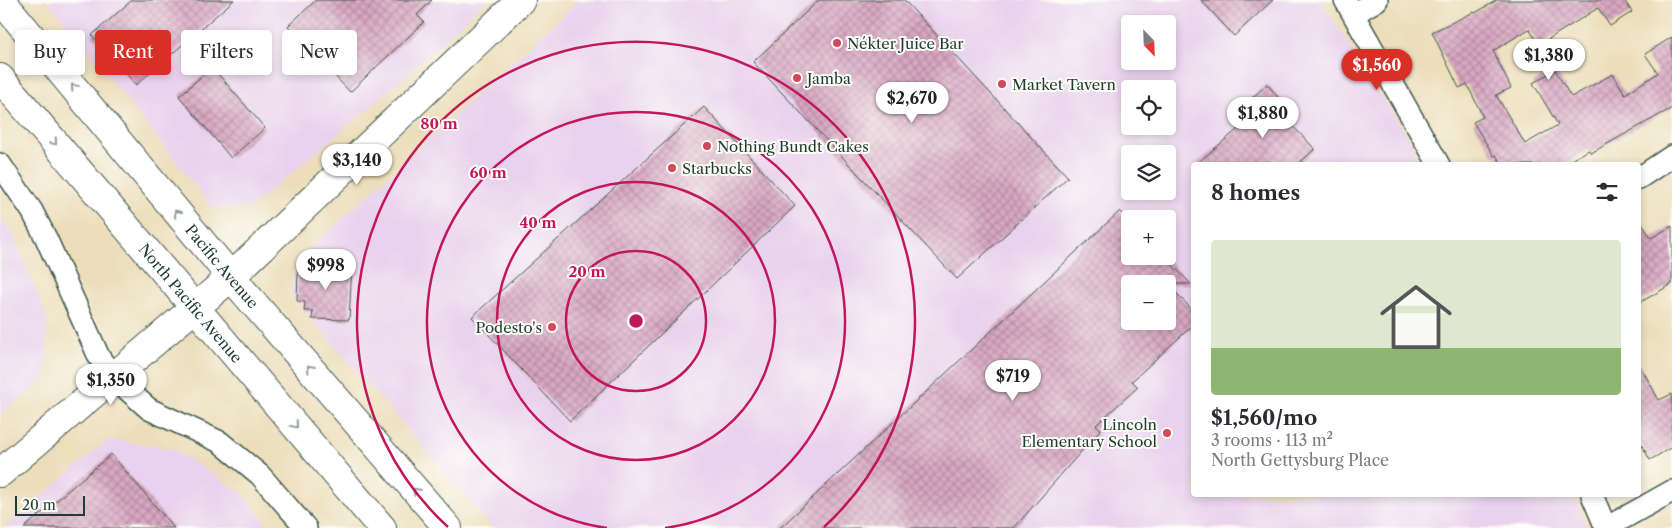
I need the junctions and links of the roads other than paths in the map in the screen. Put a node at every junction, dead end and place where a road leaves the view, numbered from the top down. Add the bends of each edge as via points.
1 (1, 0) edge
2 (521, 0) edge
3 (1377, 0) edge
4 (1349, 7) edge
5 (0, 78) edge
6 (1672, 156) edge
7 (1437, 162) edge
8 (0, 164) edge
9 (1641, 177) edge
10 (231, 277) junction
11 (196, 308) junction
12 (113, 377) junction
13 (0, 473) edge
14 (1672, 491) edge
15 (1593, 497) edge
16 (306, 528) edge
17 (382, 528) edge
18 (448, 528) edge
19 (1606, 528) edge

10 -> 1 main road, Pacific Avenue
2 - 10 main road
3 - 4 street
4 - 7 street
5 -> 11 main road, North Pacific Avenue
6 - 9 street
8 - 12 street via 36,218 99,357
10 - 11 main road
18 -> 10 main road, Pacific Avenue
11 - 12 main road
11 -> 17 main road, North Pacific Avenue
12 - 13 main road
12 - 16 street via 149,409 220,442 260,475
14 - 19 street
15 - 19 street

